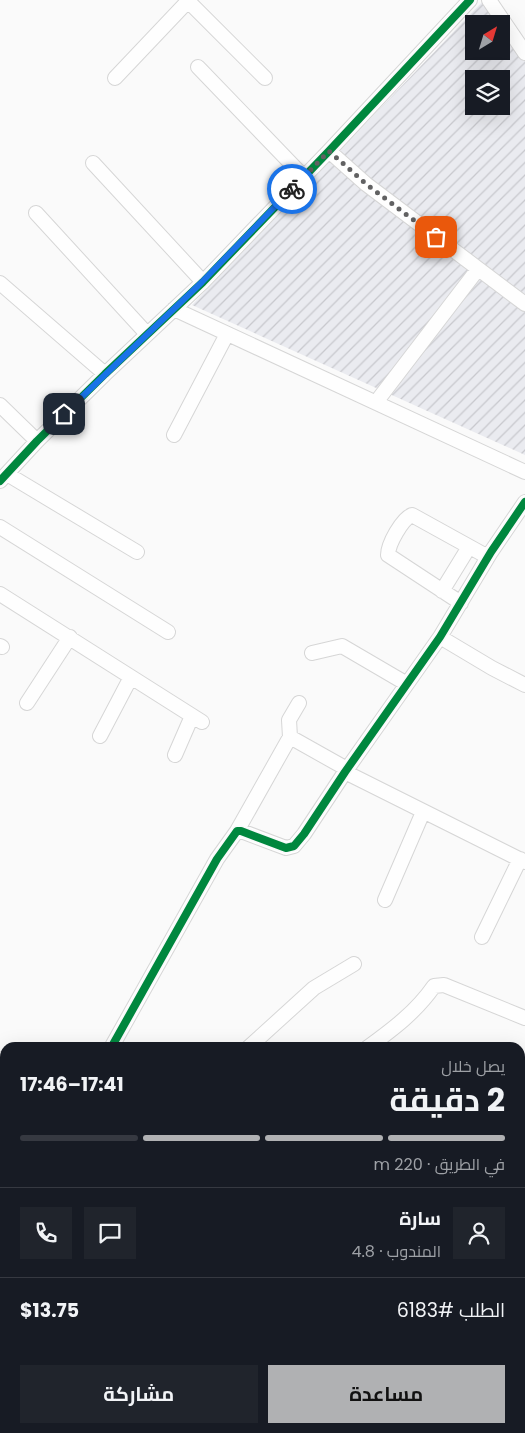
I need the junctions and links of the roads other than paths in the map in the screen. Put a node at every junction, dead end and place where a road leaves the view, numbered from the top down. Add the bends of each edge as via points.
1 (488, 0) edge
2 (189, 1) edge
3 (464, 2) edge
4 (524, 50) edge
5 (198, 68) dead end
6 (115, 78) dead end
7 (265, 78) dead end
8 (329, 151) junction
9 (93, 163) dead end
10 (304, 177) junction
11 (36, 213) dead end
12 (478, 269) junction
13 (202, 282) junction
14 (0, 283) edge
15 (525, 304) edge
16 (174, 309) junction
17 (147, 334) junction
18 (227, 334) junction
19 (105, 374) junction
20 (380, 397) dead end
21 (0, 405) edge
22 (174, 435) dead end
23 (37, 441) junction
24 (525, 472) edge
25 (3, 477) edge
26 (525, 502) edge
27 (0, 527) edge
28 (469, 547) junction
29 (136, 552) dead end
30 (488, 557) junction
31 (442, 591) junction
32 (0, 594) edge
33 (461, 603) junction
34 (168, 632) dead end
35 (70, 637) junction
36 (440, 638) junction
37 (312, 653) dead end
38 (132, 677) junction
39 (407, 684) junction
40 (525, 685) edge
41 (27, 703) dead end
42 (299, 703) dead end
43 (100, 736) dead end
44 (290, 737) junction
45 (175, 755) dead end
46 (346, 770) junction
47 (423, 812) junction
48 (237, 831) junction
49 (522, 861) edge
50 (384, 900) dead end
51 (482, 937) dead end
52 (354, 964) dead end
53 (525, 1018) edge
54 (114, 1042) edge
55 (255, 1042) edge
56 (376, 1042) edge

1 - 4 street
2 - 6 street
2 - 7 street
3 - 8 street
5 - 10 street
8 - 10 street
8 - 12 street via 366,184
9 - 13 street
10 - 13 street
11 - 17 street
12 - 15 street
12 - 20 street
13 - 16 street
14 - 19 street
16 - 17 street
16 - 18 street
17 - 19 street
18 - 22 street
18 - 24 street
19 - 23 street
21 - 23 street
23 - 25 street
25 - 29 street
26 - 30 street
27 - 34 street
28 - 30 street
28 - 31 street
28 - 31 street via 412,515 406,518 388,548 388,555
30 - 33 street
31 - 33 street
32 - 35 street
33 - 36 street
35 - 38 street
35 - 41 street
36 - 39 street
36 - 40 street
37 - 39 street via 342,646
38 - 43 street
38 - 45 street via 197,719
39 - 46 street
42 - 44 street via 290,720
44 - 46 street
44 - 48 street
46 - 47 street
46 - 48 street via 304,834 290,848
47 - 49 street
47 - 50 street
48 - 54 street via 217,859
49 - 51 street
52 - 55 street via 314,988
53 - 56 street via 444,985 434,986 422,1003

